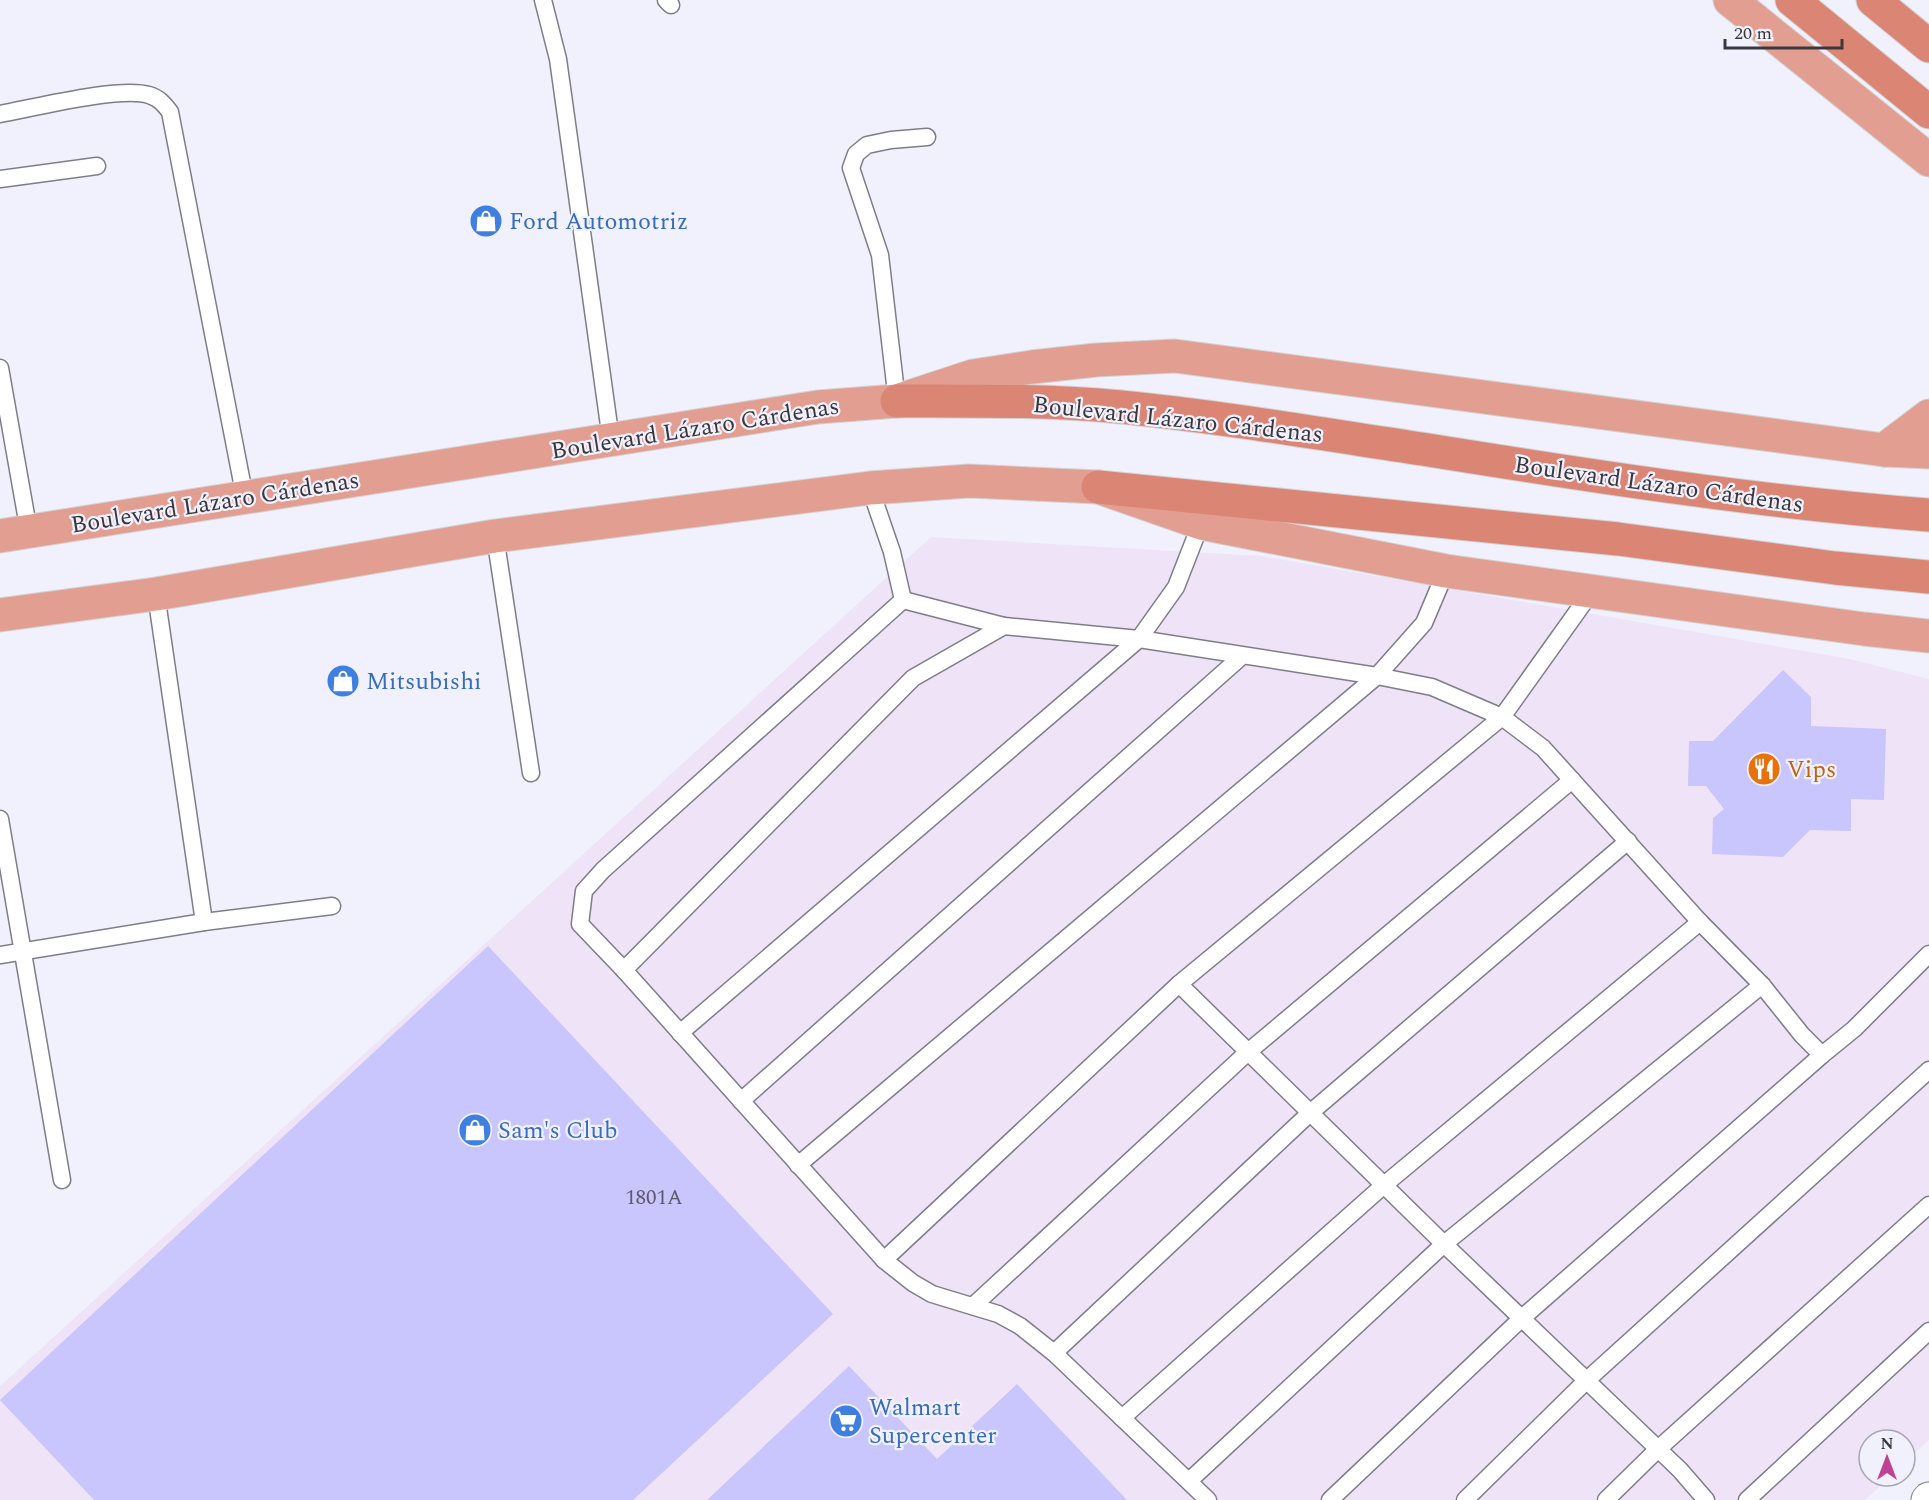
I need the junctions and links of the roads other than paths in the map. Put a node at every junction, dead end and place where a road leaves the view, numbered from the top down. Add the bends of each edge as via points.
1 (543, 0) edge
2 (1730, 0) edge
3 (1792, 0) edge
4 (1873, 0) edge
5 (1929, 46) edge
6 (1929, 112) edge
7 (0, 114) edge
8 (927, 137) dead end
9 (1929, 160) edge
10 (97, 166) dead end
11 (0, 179) edge
12 (0, 368) edge
13 (897, 401) junction
14 (1929, 416) edge
15 (611, 440) junction
16 (1884, 450) junction
17 (1929, 452) edge
18 (1098, 487) junction
19 (870, 488) junction
20 (245, 498) junction
21 (1929, 515) edge
22 (1201, 523) junction
23 (14, 534) edge
24 (495, 536) junction
25 (1446, 571) junction
26 (1929, 578) edge
27 (1592, 591) junction
28 (156, 594) junction
29 (903, 600) junction
30 (0, 615) edge
31 (1004, 626) junction
32 (1864, 629) junction
33 (1929, 636) edge
34 (1139, 639) junction
35 (1929, 650) edge
36 (1242, 656) junction
37 (1377, 676) junction
38 (1502, 717) junction
39 (531, 773) dead end
40 (1572, 780) junction
41 (0, 819) edge
42 (1628, 842) junction
43 (332, 906) dead end
44 (204, 922) junction
45 (1700, 922) junction
46 (24, 952) junction
47 (1929, 954) edge
48 (0, 955) edge
49 (624, 970) junction
50 (1179, 984) junction
51 (1762, 985) junction
52 (680, 1033) junction
53 (1248, 1052) junction
54 (1822, 1055) junction
55 (1929, 1070) edge
56 (741, 1101) junction
57 (1310, 1113) junction
58 (798, 1165) junction
59 (62, 1180) dead end
60 (1384, 1185) junction
61 (1929, 1205) edge
62 (1444, 1244) junction
63 (884, 1260) junction
64 (973, 1306) junction
65 (1522, 1318) junction
66 (1929, 1331) edge
67 (1054, 1353) junction
68 (1587, 1380) junction
69 (1122, 1418) junction
70 (1658, 1449) junction
71 (1189, 1482) junction
72 (1208, 1500) edge
73 (1330, 1500) edge
74 (1465, 1500) edge
75 (1606, 1500) edge
76 (1706, 1500) edge
77 (1748, 1500) edge

1 - 15 lane via 558,59
2 - 9 highway
3 - 6 highway
4 - 5 highway
7 - 20 lane via 118,93 148,94 161,100 170,112
8 - 13 lane via 867,145 856,154 851,168 879,255
10 - 11 lane
12 - 23 lane
13 - 15 highway, Boulevard Lázaro Cárdenas via 818,407
13 - 16 highway via 973,376 1096,360 1175,356
13 - 21 highway, Boulevard Lázaro Cárdenas via 1122,407 1253,423 1667,487
14 - 16 highway
15 - 20 highway, Boulevard Lázaro Cárdenas
16 - 17 highway
18 - 19 highway via 969,481
18 - 22 highway
18 - 26 highway via 1618,539
19 - 24 highway
19 - 29 lane via 892,552
20 - 23 highway, Boulevard Lázaro Cárdenas
22 - 25 highway
22 - 34 lane via 1176,587
24 - 28 highway
24 - 39 lane
25 - 27 highway
25 - 37 lane via 1424,622
27 - 32 highway
27 - 38 lane
28 - 30 highway
28 - 44 lane
29 - 31 lane
29 - 49 lane via 584,891 580,924
31 - 34 lane
31 - 49 lane via 913,678
32 - 33 highway
32 - 35 highway
34 - 36 lane
34 - 52 lane
36 - 37 lane
36 - 56 lane
37 - 38 lane via 1432,687
37 - 58 lane
38 - 40 lane via 1543,748
38 - 50 lane
40 - 42 lane
40 - 53 lane
41 - 46 lane
42 - 45 lane
42 - 57 lane
43 - 44 lane
44 - 46 lane
45 - 51 lane
45 - 60 lane
46 - 48 lane
46 - 59 lane
47 - 54 lane via 1854,1029
49 - 52 lane
50 - 53 lane
50 - 63 lane
51 - 54 lane
51 - 62 lane
52 - 56 lane
53 - 57 lane
53 - 64 lane
54 - 65 lane
55 - 68 lane
56 - 58 lane
57 - 60 lane
57 - 67 lane
58 - 63 lane
60 - 62 lane
60 - 69 lane
61 - 70 lane
62 - 65 lane
62 - 71 lane
63 - 64 lane via 932,1294
64 - 67 lane via 1020,1326
65 - 68 lane
65 - 73 lane
66 - 77 lane
67 - 69 lane
68 - 70 lane
68 - 74 lane
69 - 71 lane
70 - 75 lane
70 - 76 lane
71 - 72 lane

